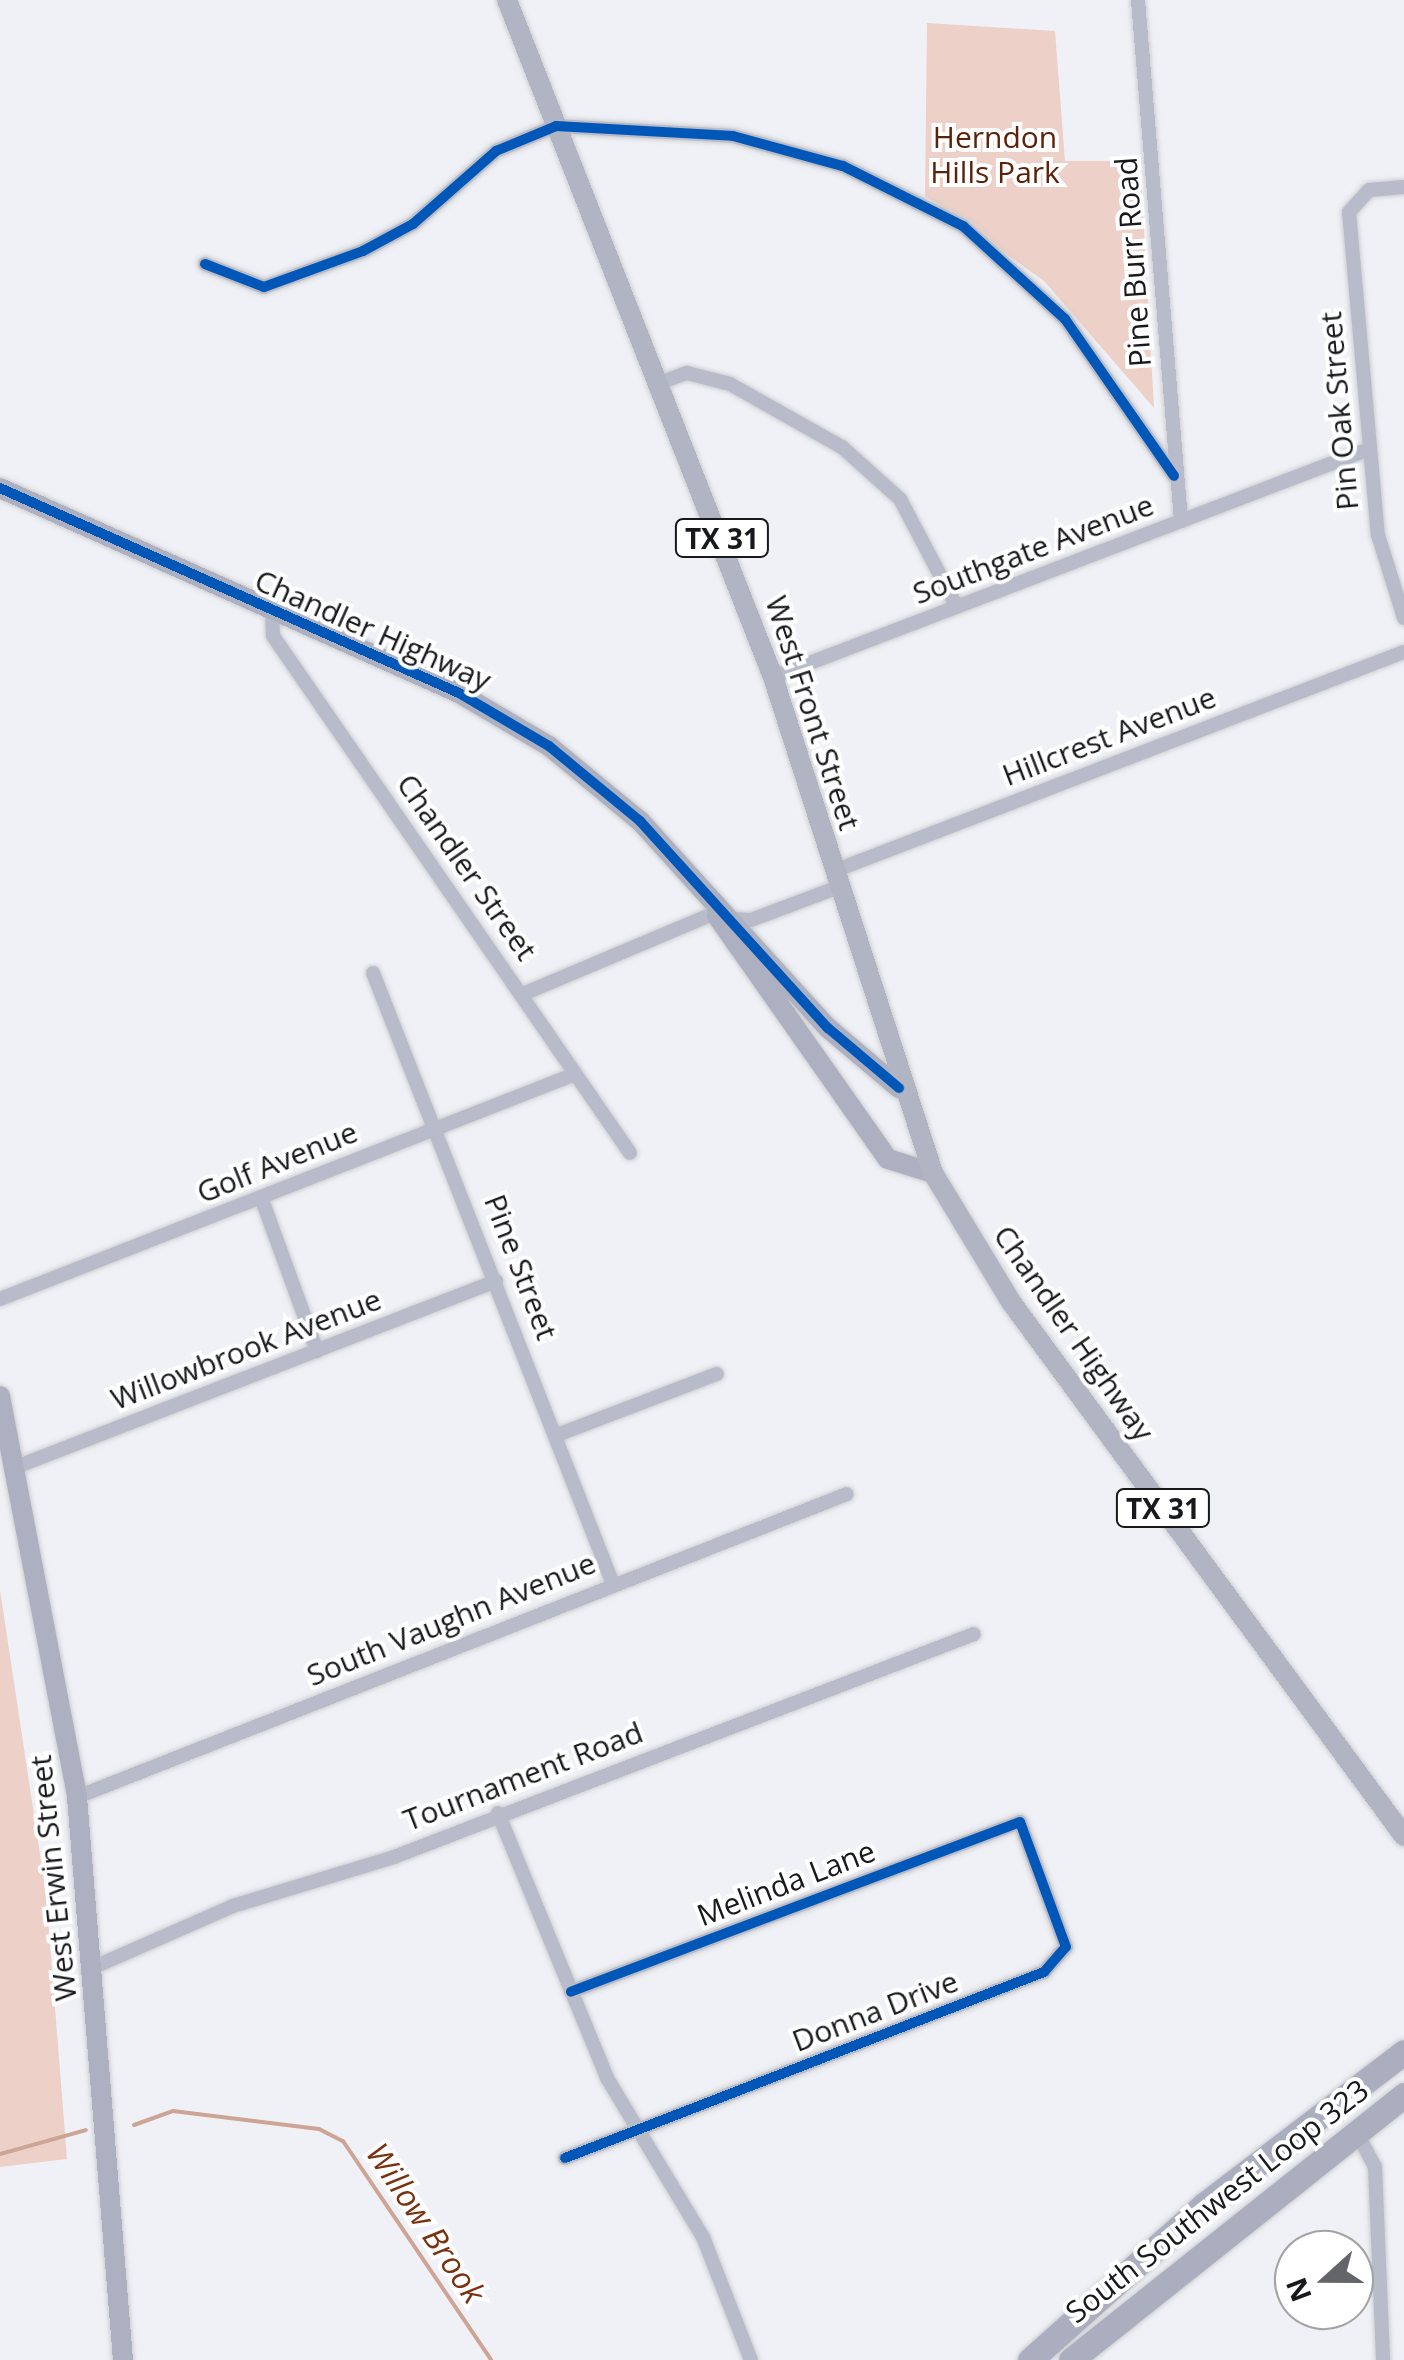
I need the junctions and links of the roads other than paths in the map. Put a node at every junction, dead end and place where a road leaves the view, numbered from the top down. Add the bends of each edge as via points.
1 (507, 0) edge
2 (1138, 0) edge
3 (556, 126) junction
4 (1404, 187) edge
5 (205, 264) dead end
6 (659, 383) junction
7 (1369, 449) junction
8 (1174, 476) junction
9 (0, 488) edge
10 (1182, 522) junction
11 (956, 608) junction
12 (272, 610) junction
13 (1404, 618) edge
14 (1404, 652) edge
15 (772, 677) junction
16 (836, 879) junction
17 (725, 914) junction
18 (373, 973) dead end
19 (523, 994) junction
20 (573, 1075) junction
21 (899, 1088) junction
22 (440, 1127) junction
23 (630, 1152) dead end
24 (933, 1172) junction
25 (262, 1197) junction
26 (496, 1281) junction
27 (0, 1299) edge
28 (317, 1351) junction
29 (717, 1374) dead end
30 (0, 1396) edge
31 (557, 1435) junction
32 (16, 1466) junction
33 (847, 1494) dead end
34 (613, 1584) junction
35 (974, 1634) dead end
36 (77, 1797) junction
37 (498, 1813) junction
38 (1020, 1822) joint
39 (1404, 1836) edge
40 (94, 1967) junction
41 (571, 1992) junction
42 (1404, 2052) edge
43 (1404, 2094) edge
44 (1404, 2109) edge
45 (1359, 2128) junction
46 (636, 2130) junction
47 (565, 2158) dead end
48 (123, 2360) edge
49 (750, 2360) edge
50 (1030, 2360) edge
51 (1071, 2360) edge
52 (1383, 2360) edge

1 - 3 main road, West Front Street / TX 31
2 - 8 street, Pine Burr Road
3 - 5 street via 496,151 413,224 363,251 264,287
3 - 6 main road, West Front Street / TX 31
3 - 8 street via 697,131 843,166 963,226 1064,319
4 - 7 street, Pin Oak Street via 1356,197 1348,212
6 - 11 street via 687,373 730,384 842,447 900,499
6 - 15 main road, West Front Street / TX 31
7 - 10 street, Southgate Avenue
7 - 13 street, Pin Oak Street via 1382,560
8 - 10 street, Pine Burr Road
9 - 12 street, Chandler Highway
10 - 11 street, Southgate Avenue
11 - 15 street, Southgate Avenue
12 - 17 street, Chandler Highway via 534,736 608,792
12 - 19 street, Chandler Street via 274,636
14 - 16 street, Hillcrest Avenue
15 - 16 main road, West Front Street / TX 31
16 - 17 street, Hillcrest Avenue
16 - 21 main road, West Front Street / TX 31
17 - 19 street, Hillcrest Avenue
17 - 21 street, Chandler Highway via 828,1028
17 - 24 street, Chandler Highway via 888,1159
18 - 22 street, Pine Street
19 - 20 street, Chandler Street
20 - 22 street, Golf Avenue
20 - 23 street, Chandler Street
21 - 24 main road, West Front Street / TX 31
22 - 25 street, Golf Avenue
22 - 26 street, Pine Street
24 - 39 main road, Chandler Highway / TX 31 via 1020,1314
25 - 27 street, Golf Avenue
25 - 28 street
26 - 28 street, Willowbrook Avenue
26 - 31 street, Pine Street
28 - 32 street, Willowbrook Avenue
29 - 31 street
30 - 32 street, West Erwin Street
31 - 34 street, Pine Street
32 - 36 street, West Erwin Street
33 - 34 street, South Vaughn Avenue
34 - 36 street, South Vaughn Avenue
35 - 37 street, Tournament Road
36 - 40 street, West Erwin Street
37 - 40 street, Tournament Road via 233,1906
37 - 41 street
38 - 41 street, Melinda Lane
38 - 46 street, Donna Drive via 1064,1934 1064,1959 1054,1968
40 - 48 street, West Erwin Street
41 - 46 street
42 - 50 highway, South Southwest Loop 323 via 1204,2205
43 - 45 highway, South Southwest Loop 323
44 - 45 highway
45 - 51 highway, South Southwest Loop 323
45 - 52 street via 1375,2167
46 - 47 street, Donna Drive
46 - 49 street via 703,2237

